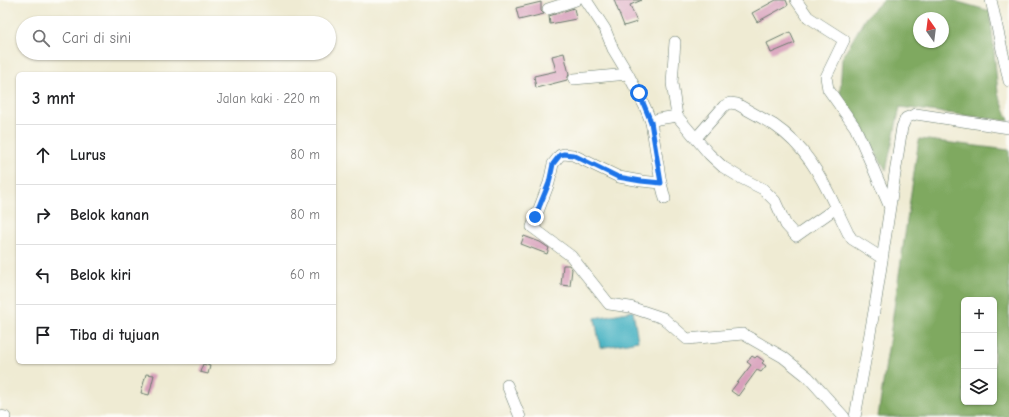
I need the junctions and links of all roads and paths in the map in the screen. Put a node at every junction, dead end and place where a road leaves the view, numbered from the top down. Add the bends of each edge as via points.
1 (576, 0) edge
2 (586, 0) edge
3 (796, 0) edge
4 (991, 0) edge
5 (548, 9) dead end
6 (674, 42) dead end
7 (628, 74) junction
8 (574, 80) dead end
9 (1009, 81) edge
10 (676, 116) junction
11 (651, 122) junction
12 (1009, 128) edge
13 (696, 138) junction
14 (661, 183) junction
15 (665, 199) dead end
16 (889, 205) junction
17 (836, 208) junction
18 (882, 258) junction
19 (507, 385) dead end
20 (0, 417) edge
21 (5, 417) edge
22 (520, 417) edge
23 (844, 417) edge
24 (855, 417) edge

1 - 5 street
2 - 7 street via 605,28 613,49
3 - 16 street via 808,17 844,40 826,82 828,89 858,133
4 - 9 street
6 - 10 street via 672,83
7 - 8 street
7 - 11 street
10 - 11 street
10 - 13 street
11 - 14 street
12 - 16 street via 916,114 906,118 902,127
13 - 17 street via 723,168 763,189 775,201 786,225 796,236
13 - 17 street via 724,106 730,103 737,104 774,126 803,151 817,170
14 - 15 street
14 - 23 street via 618,177 573,155 560,155 553,164 549,183 532,227 572,256 609,304 630,307 662,318 687,339 743,334 783,357 808,377
16 - 18 street
17 - 18 street via 852,239
18 - 24 street
19 - 22 street
20 - 21 street

